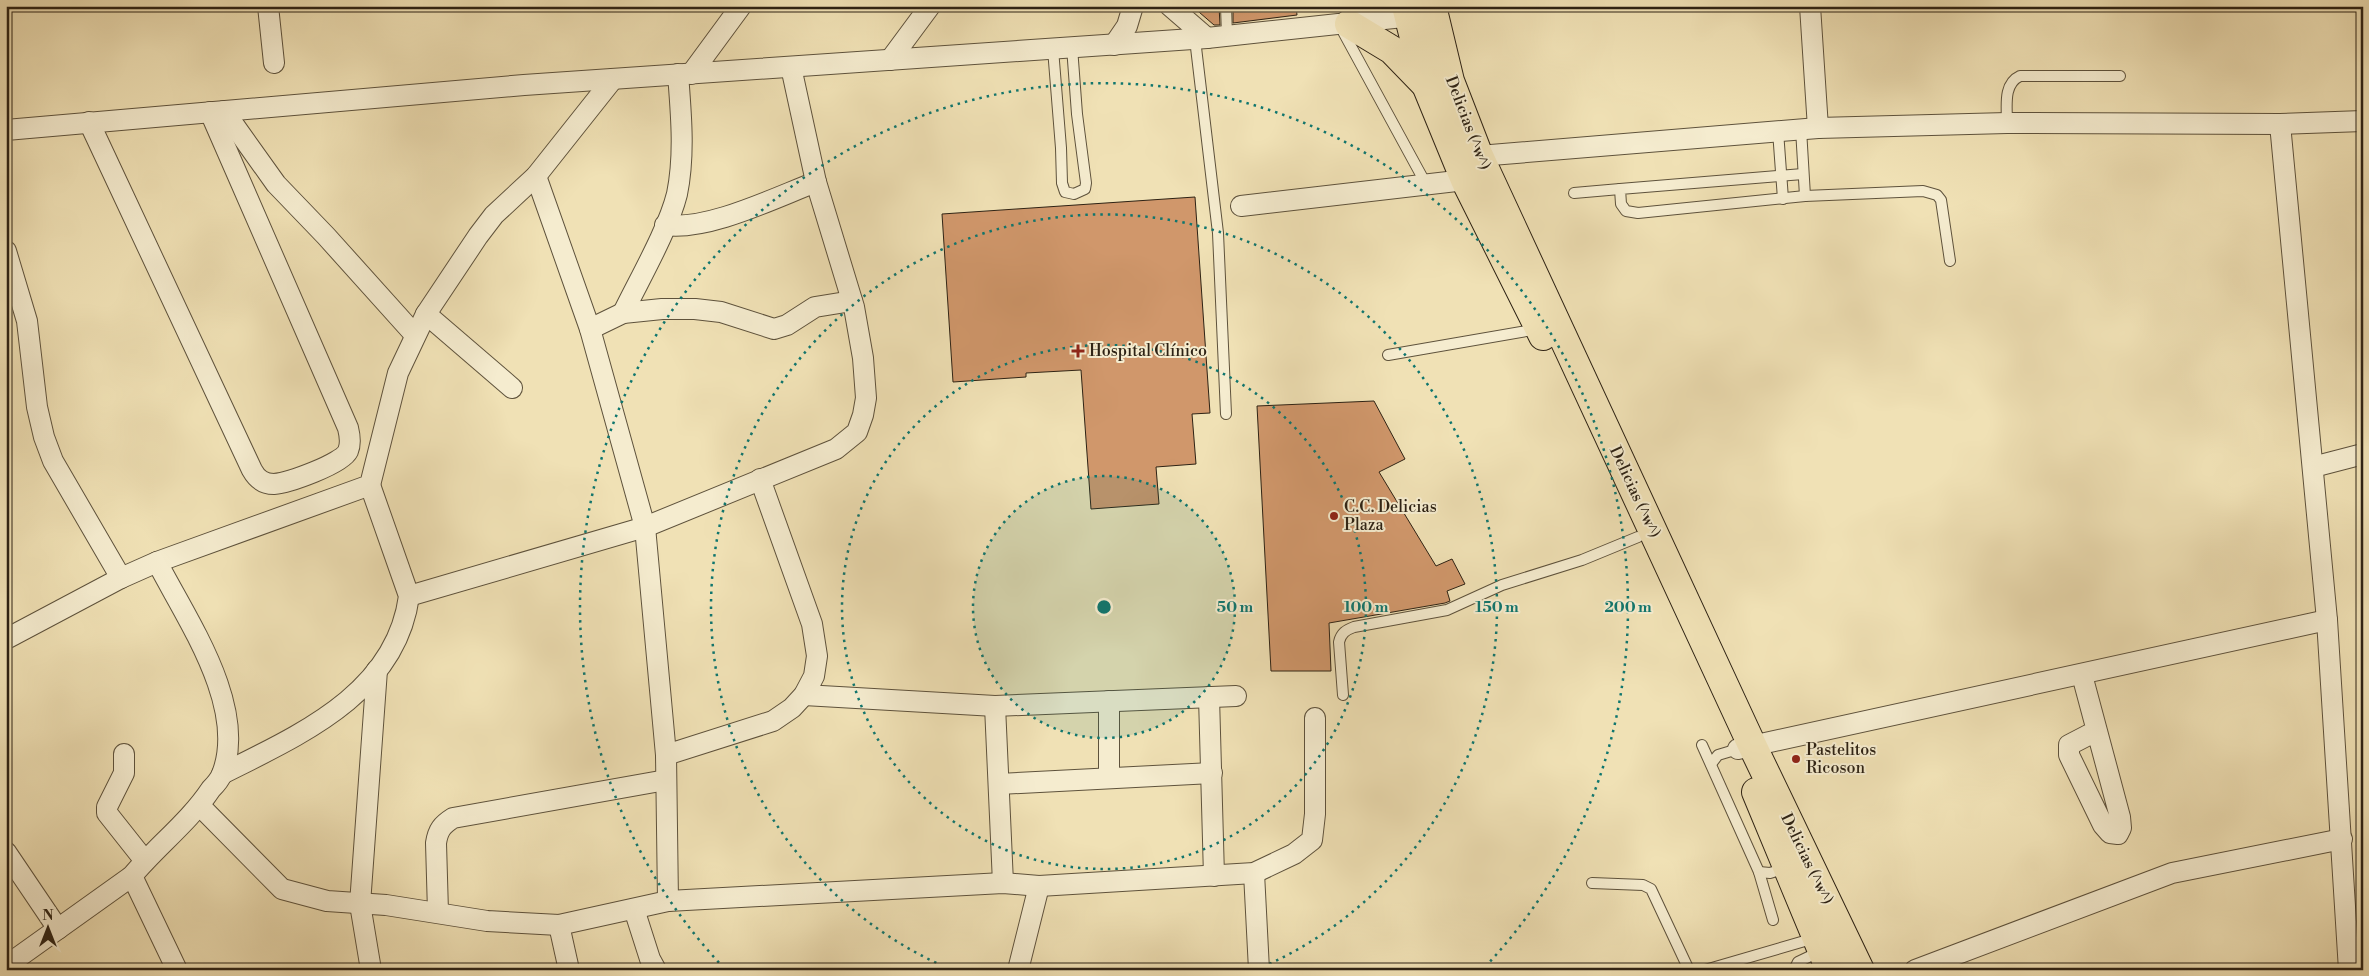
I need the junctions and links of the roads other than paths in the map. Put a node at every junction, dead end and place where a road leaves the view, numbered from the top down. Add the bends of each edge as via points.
1 (268, 6) edge
2 (741, 6) edge
3 (930, 6) edge
4 (1133, 6) edge
5 (1170, 6) edge
6 (1226, 6) edge
7 (1810, 6) edge
8 (1420, 11) edge
9 (1344, 25) junction
10 (1210, 38) junction
11 (1114, 44) junction
12 (1062, 48) junction
13 (890, 60) junction
14 (274, 63) dead end
15 (791, 67) junction
16 (684, 74) junction
17 (2120, 76) dead end
18 (612, 79) junction
19 (1426, 84) junction
20 (217, 111) junction
21 (90, 122) junction
22 (2363, 122) edge
23 (2007, 123) junction
24 (2280, 124) junction
25 (1810, 128) junction
26 (6, 130) edge
27 (1778, 131) junction
28 (1479, 156) junction
29 (1803, 174) junction
30 (1782, 175) junction
31 (536, 176) junction
32 (1465, 180) junction
33 (816, 182) junction
34 (1426, 184) junction
35 (1620, 189) junction
36 (1574, 193) dead end
37 (1805, 196) junction
38 (1783, 198) junction
39 (1241, 206) dead end
40 (665, 225) junction
41 (6, 251) edge
42 (1950, 261) dead end
43 (852, 301) junction
44 (623, 313) junction
45 (426, 314) junction
46 (590, 329) junction
47 (1539, 329) junction
48 (415, 335) junction
49 (1388, 355) dead end
50 (512, 388) dead end
51 (1226, 414) dead end
52 (2363, 454) edge
53 (2313, 467) junction
54 (760, 480) junction
55 (370, 485) junction
56 (645, 527) junction
57 (1638, 536) junction
58 (157, 562) junction
59 (121, 578) junction
60 (409, 596) junction
61 (2327, 620) junction
62 (6, 640) edge
63 (377, 670) junction
64 (2082, 676) junction
65 (804, 695) junction
66 (1344, 695) dead end
67 (1236, 696) dead end
68 (1209, 697) junction
69 (1109, 701) junction
70 (995, 706) junction
71 (1315, 718) dead end
72 (2096, 730) dead end
73 (1702, 745) dead end
74 (1745, 747) junction
75 (124, 754) dead end
76 (666, 756) junction
77 (1711, 764) junction
78 (1212, 773) junction
79 (222, 774) junction
80 (1109, 778) junction
81 (666, 780) junction
82 (999, 784) junction
83 (200, 806) junction
84 (2342, 839) junction
85 (6, 852) edge
86 (1787, 868) junction
87 (139, 869) junction
88 (1759, 872) junction
89 (1254, 874) junction
90 (1214, 876) junction
91 (1002, 883) junction
92 (1592, 883) dead end
93 (1039, 886) junction
94 (668, 901) junction
95 (360, 904) junction
96 (634, 909) junction
97 (438, 912) junction
98 (1773, 920) dead end
99 (559, 925) junction
100 (58, 929) junction
101 (1823, 953) edge
102 (6, 966) edge
103 (176, 970) edge
104 (371, 970) edge
105 (569, 970) edge
106 (656, 970) edge
107 (1018, 970) edge
108 (1259, 970) edge
109 (1689, 970) edge
110 (1705, 970) edge
111 (1794, 970) edge
112 (1860, 970) edge
113 (1915, 970) edge
114 (2349, 970) edge

1 - 14 street
2 - 16 street
3 - 13 street
4 - 11 street via 1127,26
5 - 10 street
6 - 10 lane
7 - 25 street
8 - 9 street
8 - 19 main road, Delicias (^w^)
8 - 28 main road, Delicias (^w^)
9 - 10 street
9 - 19 main road via 1392,50
9 - 34 lane
10 - 11 street
10 - 51 lane
11 - 12 street
12 - 12 lane via 1077,114 1086,183 1084,189 1074,194 1065,192 1062,183
12 - 13 street
13 - 15 street
15 - 16 street
15 - 33 street
16 - 18 street
16 - 40 street via 679,177
17 - 23 lane via 2020,76 2009,85
18 - 20 street
18 - 31 street
19 - 32 main road, Delicias (^w^)
20 - 21 street
20 - 21 street via 350,439 348,452 342,459 274,484 263,482 252,470
20 - 48 street via 276,184
21 - 26 street
22 - 24 street
23 - 24 street
23 - 25 street
24 - 53 street
25 - 27 street
25 - 29 lane
27 - 28 street
27 - 30 lane
28 - 74 main road, Delicias (^w^)
29 - 30 lane
29 - 37 lane
30 - 35 lane
30 - 38 lane
31 - 45 street via 494,215
31 - 46 street
32 - 34 street
32 - 47 main road, Delicias (^w^)
33 - 40 street via 705,223
33 - 43 street
34 - 39 street
35 - 36 lane
35 - 38 lane via 1623,208 1631,213
37 - 38 lane
37 - 42 lane via 1932,192 1944,208
40 - 44 street
41 - 59 street via 27,321 37,407 44,437 53,461
43 - 44 street via 815,307 787,325 774,329 721,312 695,309
43 - 54 street via 863,358 866,398 856,432 836,449
44 - 46 street
45 - 48 street
45 - 50 street
46 - 56 street
47 - 49 lane
47 - 57 main road, Delicias (^w^)
48 - 55 street via 394,387
52 - 53 street
53 - 61 street
54 - 56 street
54 - 65 street via 812,624 817,656 814,676
55 - 58 street
55 - 60 street
56 - 60 street
56 - 76 street
57 - 66 lane via 1582,560 1502,585 1447,610 1346,630 1340,642
57 - 74 main road, Delicias (^w^)
58 - 59 street
58 - 79 street via 220,687 227,726
59 - 62 street
60 - 63 street via 398,633
61 - 64 street
61 - 84 street
63 - 79 street via 357,693 306,732
63 - 95 street
64 - 72 street
64 - 74 street
65 - 70 street
65 - 76 street via 773,721
67 - 68 street
68 - 69 street
68 - 78 street
69 - 70 street
69 - 80 street
70 - 82 street
71 - 89 street via 1312,840 1294,854
73 - 77 lane
74 - 77 lane via 1718,755
74 - 86 main road, Delicias (^w^)
74 - 112 main road, Delicias (^w^)
75 - 87 street via 124,773 107,813
76 - 81 street
77 - 88 lane
78 - 80 street
78 - 90 street
79 - 83 street
80 - 82 street
81 - 94 street
81 - 97 street via 453,818 443,824 437,838
82 - 91 street
83 - 87 street
83 - 95 street via 282,889 328,901
84 - 113 street via 2172,873
84 - 114 street
85 - 100 street
86 - 88 lane via 1770,874
86 - 101 main road, Delicias (^w^)
87 - 100 street
87 - 103 street
88 - 98 lane
89 - 90 street
89 - 108 street
90 - 93 street
91 - 93 street
91 - 94 street
92 - 109 lane via 1642,885 1651,889
93 - 107 street
94 - 96 street
95 - 97 street
95 - 104 street
96 - 99 street
96 - 106 street
97 - 99 street via 488,921
99 - 105 street
100 - 102 street
101 - 110 lane
101 - 111 lane via 1798,962

